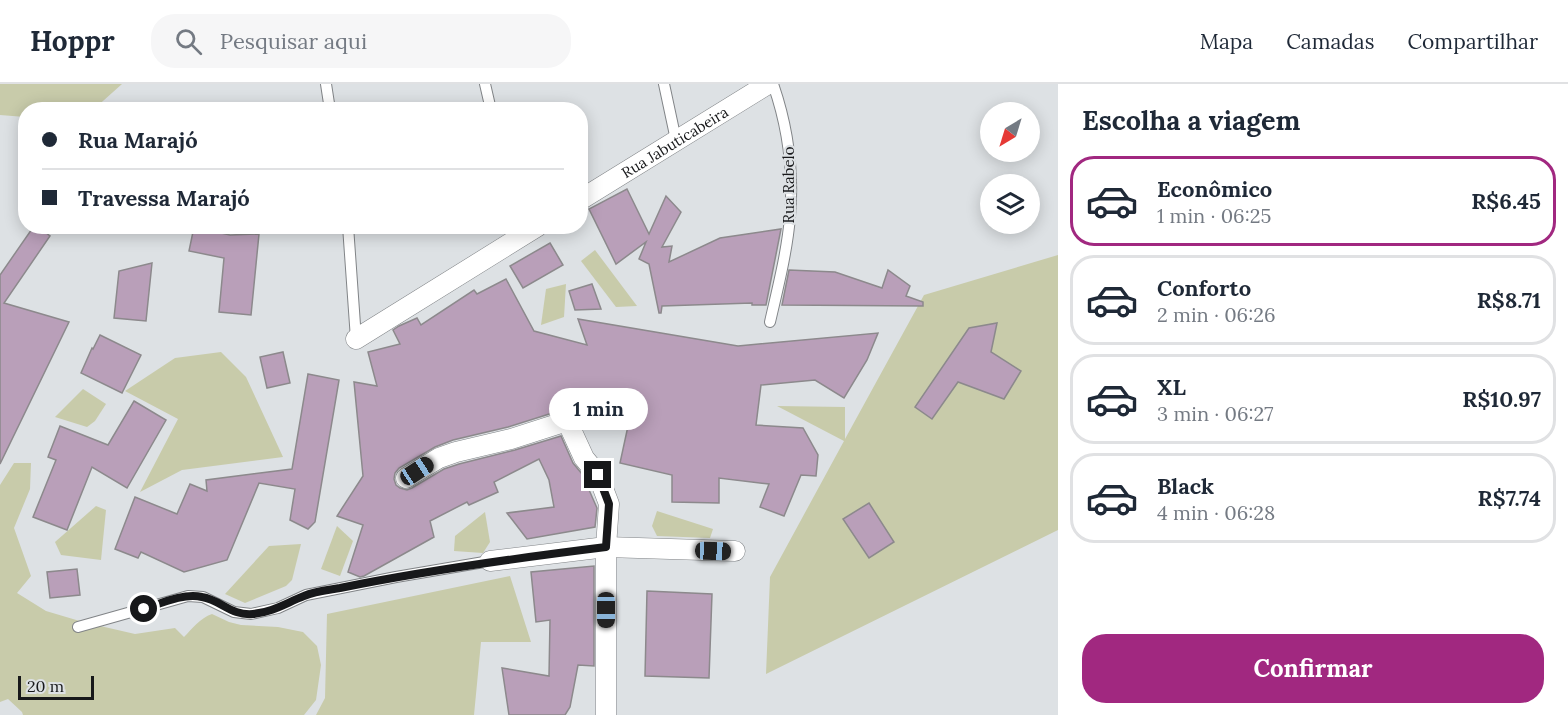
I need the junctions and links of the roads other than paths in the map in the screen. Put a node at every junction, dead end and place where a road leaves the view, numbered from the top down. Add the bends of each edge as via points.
1 (326, 84) edge
2 (485, 84) edge
3 (664, 84) edge
4 (768, 84) edge
5 (773, 84) edge
6 (329, 102) edge
7 (489, 102) edge
8 (676, 140) junction
9 (588, 195) edge
10 (349, 234) edge
11 (526, 234) edge
12 (770, 322) dead end
13 (356, 339) joint
14 (406, 478) dead end
15 (606, 547) junction
16 (735, 551) dead end
17 (490, 561) joint
18 (78, 627) dead end
19 (606, 715) edge

1 - 6 lane
2 - 7 lane
3 - 8 lane
4 - 8 street, Rua Jabuticabeira
5 - 12 lane, Rua Rabelo via 786,126 791,178 790,218
8 - 9 street, Rua Jabuticabeira
10 - 13 lane
11 - 13 street
14 - 15 street via 439,458 567,421 584,458 598,475 609,504
15 - 16 street
15 - 17 street
15 - 19 street
17 - 18 lane via 306,595 278,608 251,614 234,612 203,597 188,596

